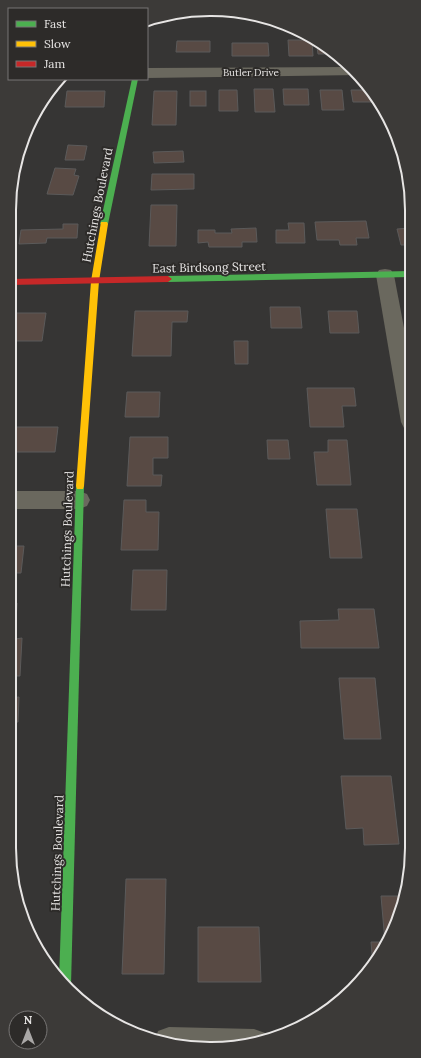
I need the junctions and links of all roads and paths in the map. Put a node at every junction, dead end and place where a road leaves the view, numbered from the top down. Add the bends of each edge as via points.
1 (346, 71) edge
2 (148, 73) edge
3 (135, 80) edge
4 (405, 274) edge
5 (386, 275) junction
6 (95, 281) junction
7 (16, 282) edge
8 (405, 387) edge
9 (16, 500) edge
10 (79, 500) junction
11 (65, 977) edge

1 - 2 street, Butler Drive
3 - 6 street, Hutchings Boulevard via 107,208
4 - 5 street, East Birdsong Street
5 - 6 street, East Birdsong Street
5 - 8 street
6 - 7 street, East Birdsong Street
6 - 10 street, Hutchings Boulevard
9 - 10 street
10 - 11 street, Hutchings Boulevard

